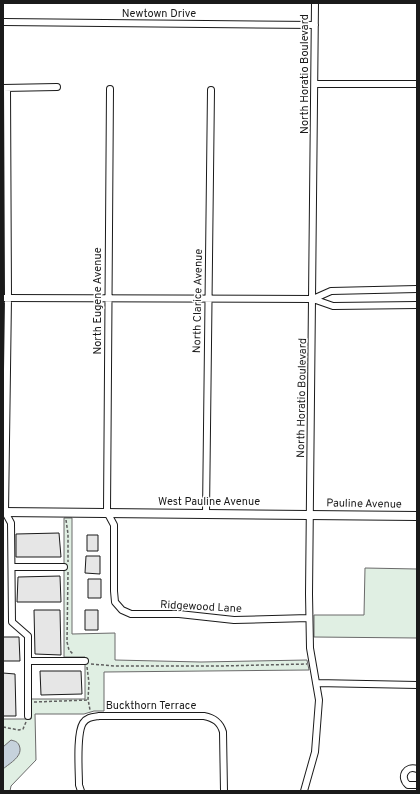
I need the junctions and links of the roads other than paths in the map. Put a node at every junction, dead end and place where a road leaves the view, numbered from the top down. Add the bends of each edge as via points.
1 (315, 3) edge
2 (3, 22) edge
3 (315, 25) junction
4 (315, 84) junction
5 (417, 84) edge
6 (5, 88) edge
7 (57, 88) dead end
8 (110, 89) dead end
9 (211, 90) dead end
10 (417, 289) edge
11 (6, 298) edge
12 (108, 298) junction
13 (208, 298) junction
14 (313, 299) junction
15 (417, 305) edge
16 (4, 512) edge
17 (106, 512) junction
18 (206, 513) junction
19 (311, 514) junction
20 (417, 516) edge
21 (12, 566) junction
22 (64, 568) dead end
23 (309, 618) junction
24 (28, 661) junction
25 (86, 662) road end
26 (316, 684) junction
27 (417, 685) edge
28 (28, 716) road end
29 (417, 769) edge
30 (417, 785) edge
31 (81, 791) edge
32 (224, 791) edge
33 (304, 791) edge

1 - 3 street, North Horatio Boulevard
2 - 3 street, Newtown Drive
3 - 4 street, North Horatio Boulevard
4 - 5 street
4 - 14 street, North Horatio Boulevard
6 - 7 street
6 - 11 street
8 - 12 street, North Eugene Avenue
9 - 13 street, North Clarice Avenue
10 - 14 street via 331,291
11 - 12 street
11 - 16 street
12 - 13 street
12 - 17 street, North Eugene Avenue
13 - 14 street
13 - 18 street, North Clarice Avenue
14 - 15 street via 333,306
14 - 19 street, North Horatio Boulevard
16 - 17 street
16 - 21 street via 11,523
17 - 18 street, West Pauline Avenue
17 - 23 street, Ridgewood Lane via 114,525 115,602 122,610 131,614 179,614 234,620
18 - 19 street, West Pauline Avenue
19 - 20 street, Pauline Avenue
19 - 23 street, North Horatio Boulevard
21 - 22 street
21 - 24 street via 12,622 28,636
23 - 26 street, North Horatio Boulevard via 310,648
24 - 25 street
24 - 28 street
26 - 27 street
26 - 33 street, North Horatio Boulevard via 319,700 315,752
29 - 30 street via 407,770 404,778 408,785
31 - 32 street, Buckthorn Terrace via 79,732 88,717 204,716 212,718 222,726

